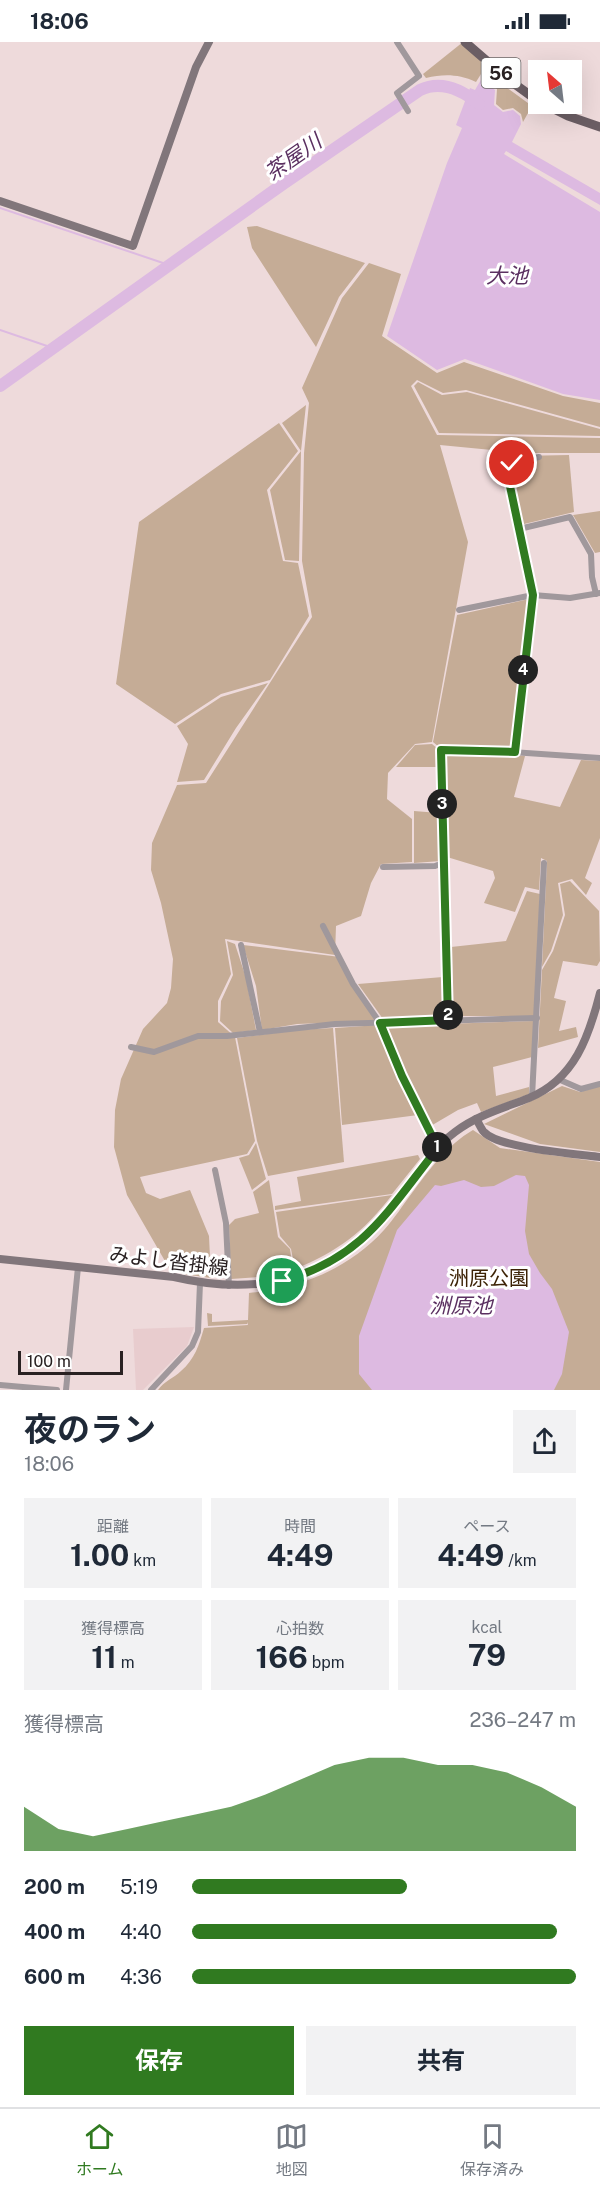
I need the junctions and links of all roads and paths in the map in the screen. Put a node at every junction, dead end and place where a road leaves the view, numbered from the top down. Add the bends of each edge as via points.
1 (209, 42) edge
2 (397, 42) edge
3 (465, 42) edge
4 (528, 94) edge
5 (408, 111) dead end
6 (564, 114) edge
7 (600, 127) edge
8 (0, 201) edge
9 (539, 457) dead end
10 (519, 528) junction
11 (598, 594) edge
12 (533, 595) junction
13 (459, 610) dead end
14 (515, 752) junction
15 (600, 758) edge
16 (443, 863) junction
17 (544, 863) dead end
18 (384, 867) dead end
19 (323, 926) dead end
20 (241, 945) dead end
21 (600, 993) edge
22 (537, 1018) junction
23 (448, 1020) junction
24 (380, 1023) junction
25 (260, 1032) junction
26 (131, 1047) dead end
27 (558, 1079) junction
28 (600, 1084) edge
29 (532, 1097) junction
30 (476, 1119) junction
31 (438, 1148) junction
32 (600, 1157) edge
33 (215, 1170) dead end
34 (0, 1259) edge
35 (78, 1267) junction
36 (200, 1283) junction
37 (229, 1286) junction
38 (0, 1385) edge
39 (57, 1390) edge
40 (66, 1390) edge
41 (151, 1390) edge

1 - 8 main road via 196,67 133,246
2 - 5 street via 419,76 397,93
3 - 4 main road, 56
6 - 7 main road, 56
9 - 10 street via 512,463 507,472
10 - 11 street via 570,517 591,554
10 - 12 street
11 - 12 street via 570,598
12 - 13 street
12 - 14 street
14 - 15 street
14 - 16 street via 441,750
16 - 18 street
16 - 23 street
17 - 22 street
19 - 24 street via 353,984
20 - 25 street
21 - 27 main road, みよし沓掛線 via 586,1041 577,1059
22 - 23 street
22 - 29 street
23 - 24 street
24 - 25 street
24 - 31 street
25 - 26 street via 198,1036 154,1052
27 - 28 street via 581,1089
27 - 29 main road, みよし沓掛線
29 - 30 main road, みよし沓掛線
30 - 31 main road, みよし沓掛線
30 - 32 main road via 484,1133 493,1138 527,1148
31 - 37 main road, みよし沓掛線 via 375,1228 343,1255 316,1270 282,1281
33 - 37 street via 226,1223
34 - 35 main road, みよし沓掛線
35 - 36 main road, みよし沓掛線
35 - 40 street
36 - 37 main road, みよし沓掛線
36 - 41 street via 198,1332 192,1346
38 - 39 street

